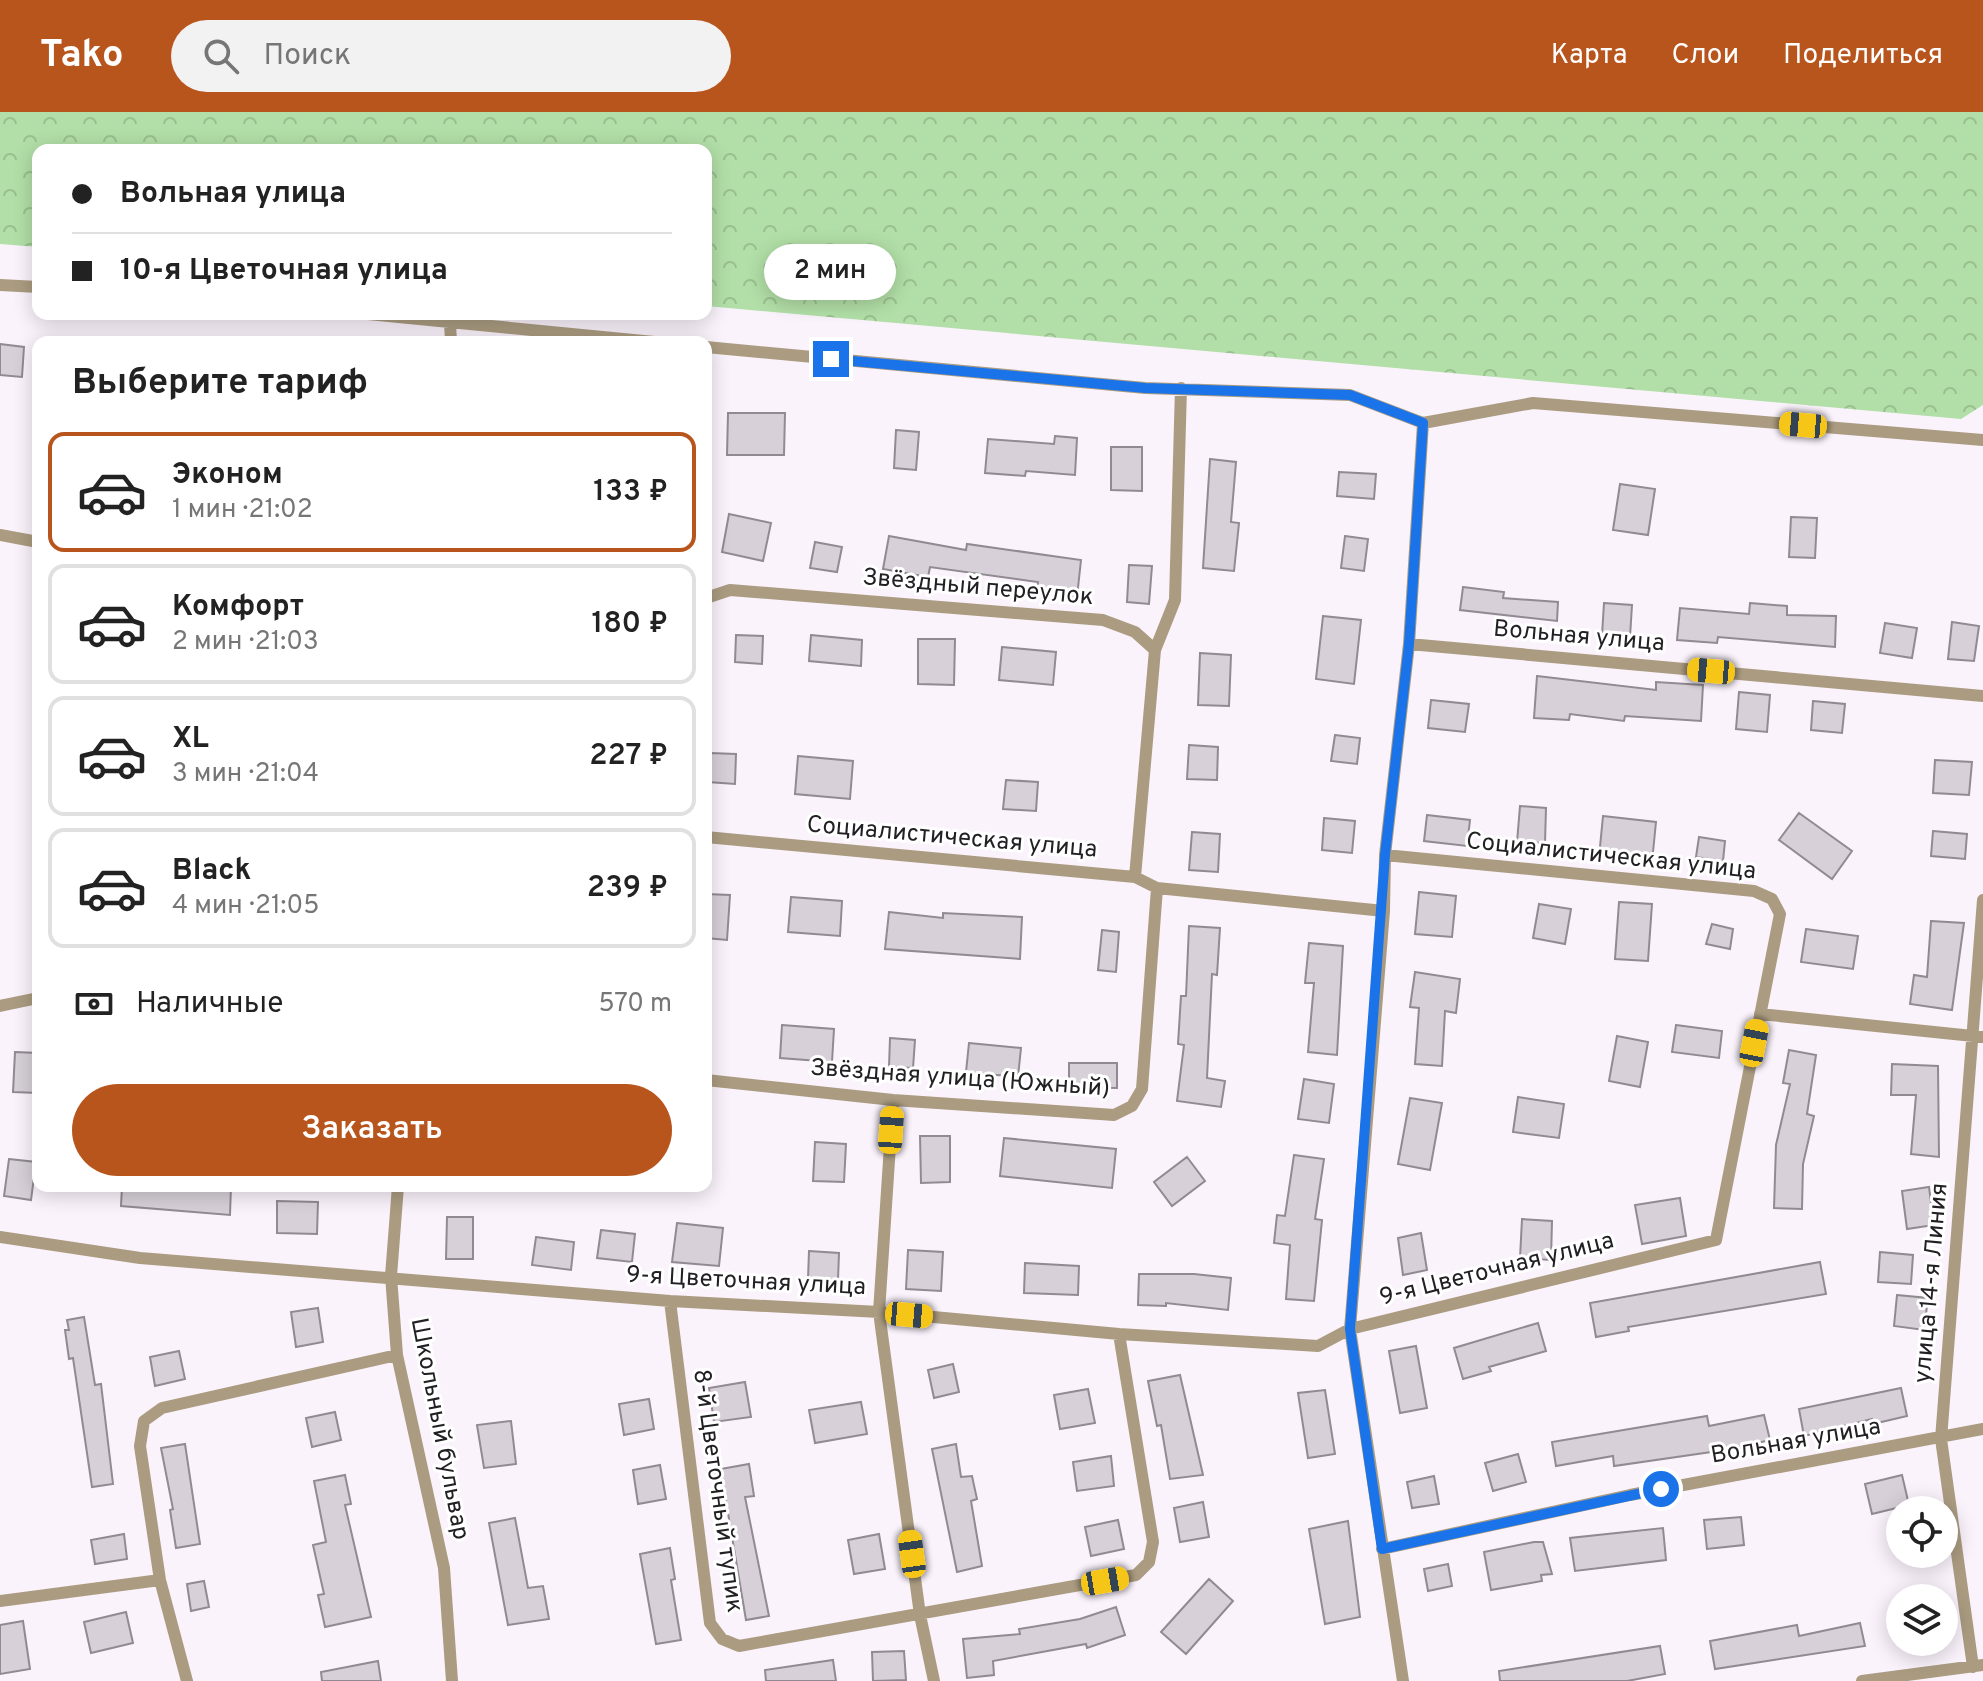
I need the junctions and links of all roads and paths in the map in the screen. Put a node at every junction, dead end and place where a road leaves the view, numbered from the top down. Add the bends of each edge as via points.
1 (0, 285) edge
2 (32, 287) edge
3 (423, 320) edge
4 (450, 323) junction
5 (451, 336) edge
6 (590, 336) edge
7 (712, 348) edge
8 (1181, 388) junction
9 (1423, 423) junction
10 (1983, 440) edge
11 (0, 535) edge
12 (32, 541) edge
13 (712, 596) edge
14 (1409, 644) junction
15 (1155, 650) junction
16 (1983, 696) edge
17 (712, 838) edge
18 (1385, 855) junction
19 (1135, 877) junction
20 (1157, 888) junction
21 (1983, 900) edge
22 (1384, 911) junction
23 (32, 999) edge
24 (0, 1006) edge
25 (1760, 1014) junction
26 (1979, 1036) edge
27 (712, 1081) edge
28 (893, 1100) junction
29 (398, 1192) edge
30 (0, 1237) edge
31 (1716, 1240) joint
32 (391, 1276) junction
33 (670, 1301) junction
34 (879, 1312) junction
35 (1350, 1329) junction
36 (1119, 1334) junction
37 (397, 1355) junction
38 (1983, 1429) edge
39 (1941, 1439) junction
40 (1382, 1549) junction
41 (160, 1580) junction
42 (0, 1601) edge
43 (920, 1615) junction
44 (1978, 1666) edge
45 (1946, 1667) junction
46 (187, 1681) edge
47 (452, 1681) edge
48 (934, 1681) edge
49 (1403, 1681) edge
50 (1862, 1681) edge
51 (1948, 1681) edge

1 - 2 lane
3 - 4 lane
4 - 5 lane
4 - 6 lane
7 - 8 lane
8 - 9 lane via 1350,395
8 - 15 lane via 1175,600
9 - 10 lane via 1533,403
9 - 14 lane
11 - 12 lane
13 - 15 lane, Звёздный переулок via 730,590 1103,620 1135,632
14 - 16 lane, Вольная улица
14 - 18 lane
15 - 19 lane
17 - 19 lane, Социалистическая улица
18 - 22 lane
18 - 25 lane, Социалистическая улица via 1754,891 1772,899 1780,914
19 - 20 lane, Социалистическая улица
20 - 22 lane, Социалистическая улица
20 - 28 lane, Звёздная улица (Южный) via 1142,1089 1132,1106 1114,1115
21 - 26 lane, улица 14-я Линия
22 - 35 lane
23 - 24 lane
25 - 26 lane
25 - 31 lane, Социалистическая улица
26 - 39 lane, улица 14-я Линия
27 - 28 lane, Звёздная улица (Южный)
28 - 34 lane
29 - 32 lane, Школьный бульвар
30 - 32 lane, 9-я Цветочная улица via 140,1258
31 - 35 lane, 9-я Цветочная улица
32 - 33 lane, 9-я Цветочная улица
32 - 37 lane, Школьный бульвар
33 - 34 lane, 9-я Цветочная улица
33 - 43 lane, 8-й Цветочный тупик via 710,1623 722,1639 739,1646
34 - 36 lane, 9-я Цветочная улица
34 - 43 lane
35 - 36 lane, 9-я Цветочная улица via 1318,1346
35 - 40 lane
36 - 43 lane, 8-й Цветочный тупик via 1153,1542 1149,1562 1136,1575
37 - 41 lane via 162,1408 144,1421 140,1446
37 - 47 lane, Школьный бульвар via 444,1568
38 - 39 lane, Вольная улица
39 - 40 lane, Вольная улица via 1630,1495
39 - 44 lane, улица 14-я Линия
40 - 49 lane
41 - 42 lane
41 - 46 lane
43 - 48 lane
44 - 45 lane
45 - 50 lane
45 - 51 lane

